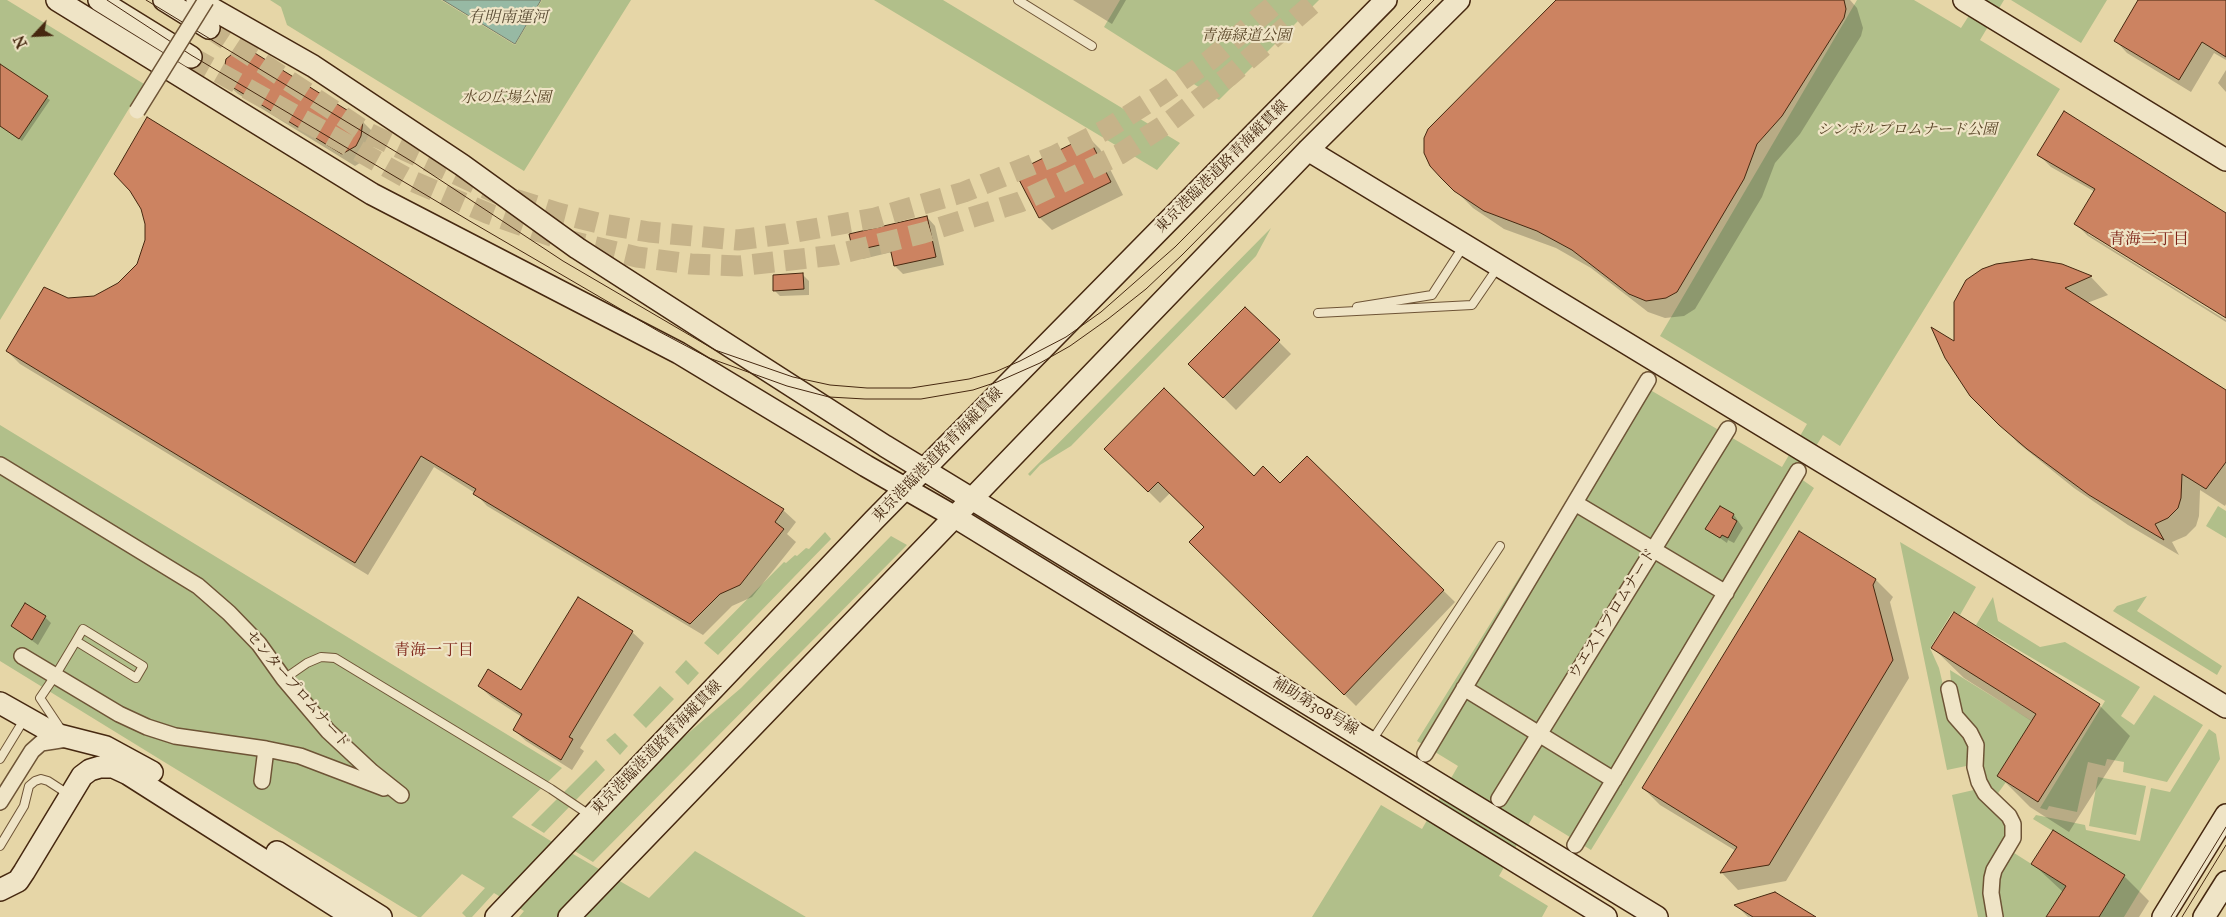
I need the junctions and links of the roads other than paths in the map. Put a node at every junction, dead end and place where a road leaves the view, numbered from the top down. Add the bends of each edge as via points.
1 (56, 0) edge
2 (99, 0) edge
3 (164, 0) edge
4 (197, 0) edge
5 (206, 0) edge
6 (1018, 0) edge
7 (1386, 0) edge
8 (1459, 0) edge
9 (1964, 0) edge
10 (209, 28) tunnel mouth
11 (1092, 46) dead end
12 (192, 50) junction
13 (137, 111) dead end
14 (1308, 150) junction
15 (2226, 160) edge
16 (1464, 245) junction
17 (1498, 266) junction
18 (1648, 380) dead end
19 (1728, 429) dead end
20 (0, 465) edge
21 (924, 469) junction
22 (1798, 471) dead end
23 (906, 488) junction
24 (972, 498) junction
25 (1575, 503) junction
26 (955, 517) junction
27 (1500, 546) dead end
28 (1653, 550) junction
29 (1726, 593) junction
30 (76, 641) junction
31 (22, 656) dead end
32 (55, 676) junction
33 (284, 679) junction
34 (1464, 688) junction
35 (1949, 689) dead end
36 (0, 702) edge
37 (2226, 707) edge
38 (25, 718) junction
39 (1539, 734) junction
40 (67, 739) junction
41 (1371, 742) junction
42 (266, 749) junction
43 (1425, 754) dead end
44 (0, 759) edge
45 (1614, 780) junction
46 (262, 781) dead end
47 (73, 790) junction
48 (1499, 799) dead end
49 (0, 802) edge
50 (2226, 815) edge
51 (592, 817) junction
52 (1575, 845) dead end
53 (0, 846) edge
54 (2226, 882) edge
55 (0, 890) edge
56 (353, 917) edge
57 (381, 917) edge
58 (496, 917) edge
59 (569, 917) edge
60 (1606, 917) edge
61 (1658, 917) edge
62 (1995, 917) edge
63 (2163, 917) edge
64 (2204, 917) edge

1 - 23 street, 補助第308号線 via 372,194 680,352
2 - 12 street
3 - 10 street
4 - 21 street, 補助第308号線 via 313,66 462,165 577,248
5 - 12 street, bridge
6 - 11 lane
7 - 21 street, 東京港臨港道路青海縦貫線
8 - 14 street
9 - 15 street
12 - 13 street, bridge
14 - 16 street
14 - 24 street
16 - 17 street
16 - 17 lane via 1432,295 1318,313 1472,305
17 - 37 street
18 - 25 street
19 - 28 street, ウエストプロムナード
20 - 33 street, センタープロムナード via 198,586 253,638
21 - 23 street, 東京港臨港道路青海縦貫線
21 - 24 street, 補助第308号線
22 - 29 street
23 - 26 street, 補助第308号線
23 - 51 street, 東京港臨港道路青海縦貫線
24 - 26 street
24 - 41 street, 補助第308号線
25 - 28 street
25 - 34 street
26 - 59 street
26 - 60 street, 補助第308号線
27 - 41 lane
28 - 29 street
28 - 39 street, ウエストプロムナード
29 - 45 street
30 - 30 lane via 83,629 143,666 136,678
30 - 32 lane
31 - 32 street, センタープロムナード
32 - 40 lane via 40,698
32 - 42 street, センタープロムナード via 147,727 175,736
33 - 42 street, センタープロムナード via 328,731 401,795 330,766
33 - 51 lane via 307,663 335,658
34 - 39 street
34 - 43 street
35 - 62 street via 1955,716 1976,745 1975,767 1979,782 1985,793 2009,816 2012,824 2013,838 1994,870 1991,885
36 - 38 street
38 - 40 street
38 - 44 lane
39 - 45 street
39 - 48 street, ウエストプロムナード
40 - 47 street via 77,761 78,773
40 - 49 street via 41,743 32,751
40 - 57 street via 106,747 136,762
41 - 61 street, 補助第308号線
42 - 46 street
45 - 52 street
47 - 53 lane via 42,779 35,781 29,786 24,806
47 - 55 street via 18,881
47 - 56 street via 90,770 100,766 113,767
50 - 63 street
51 - 58 street, 東京港臨港道路青海縦貫線
54 - 64 street

